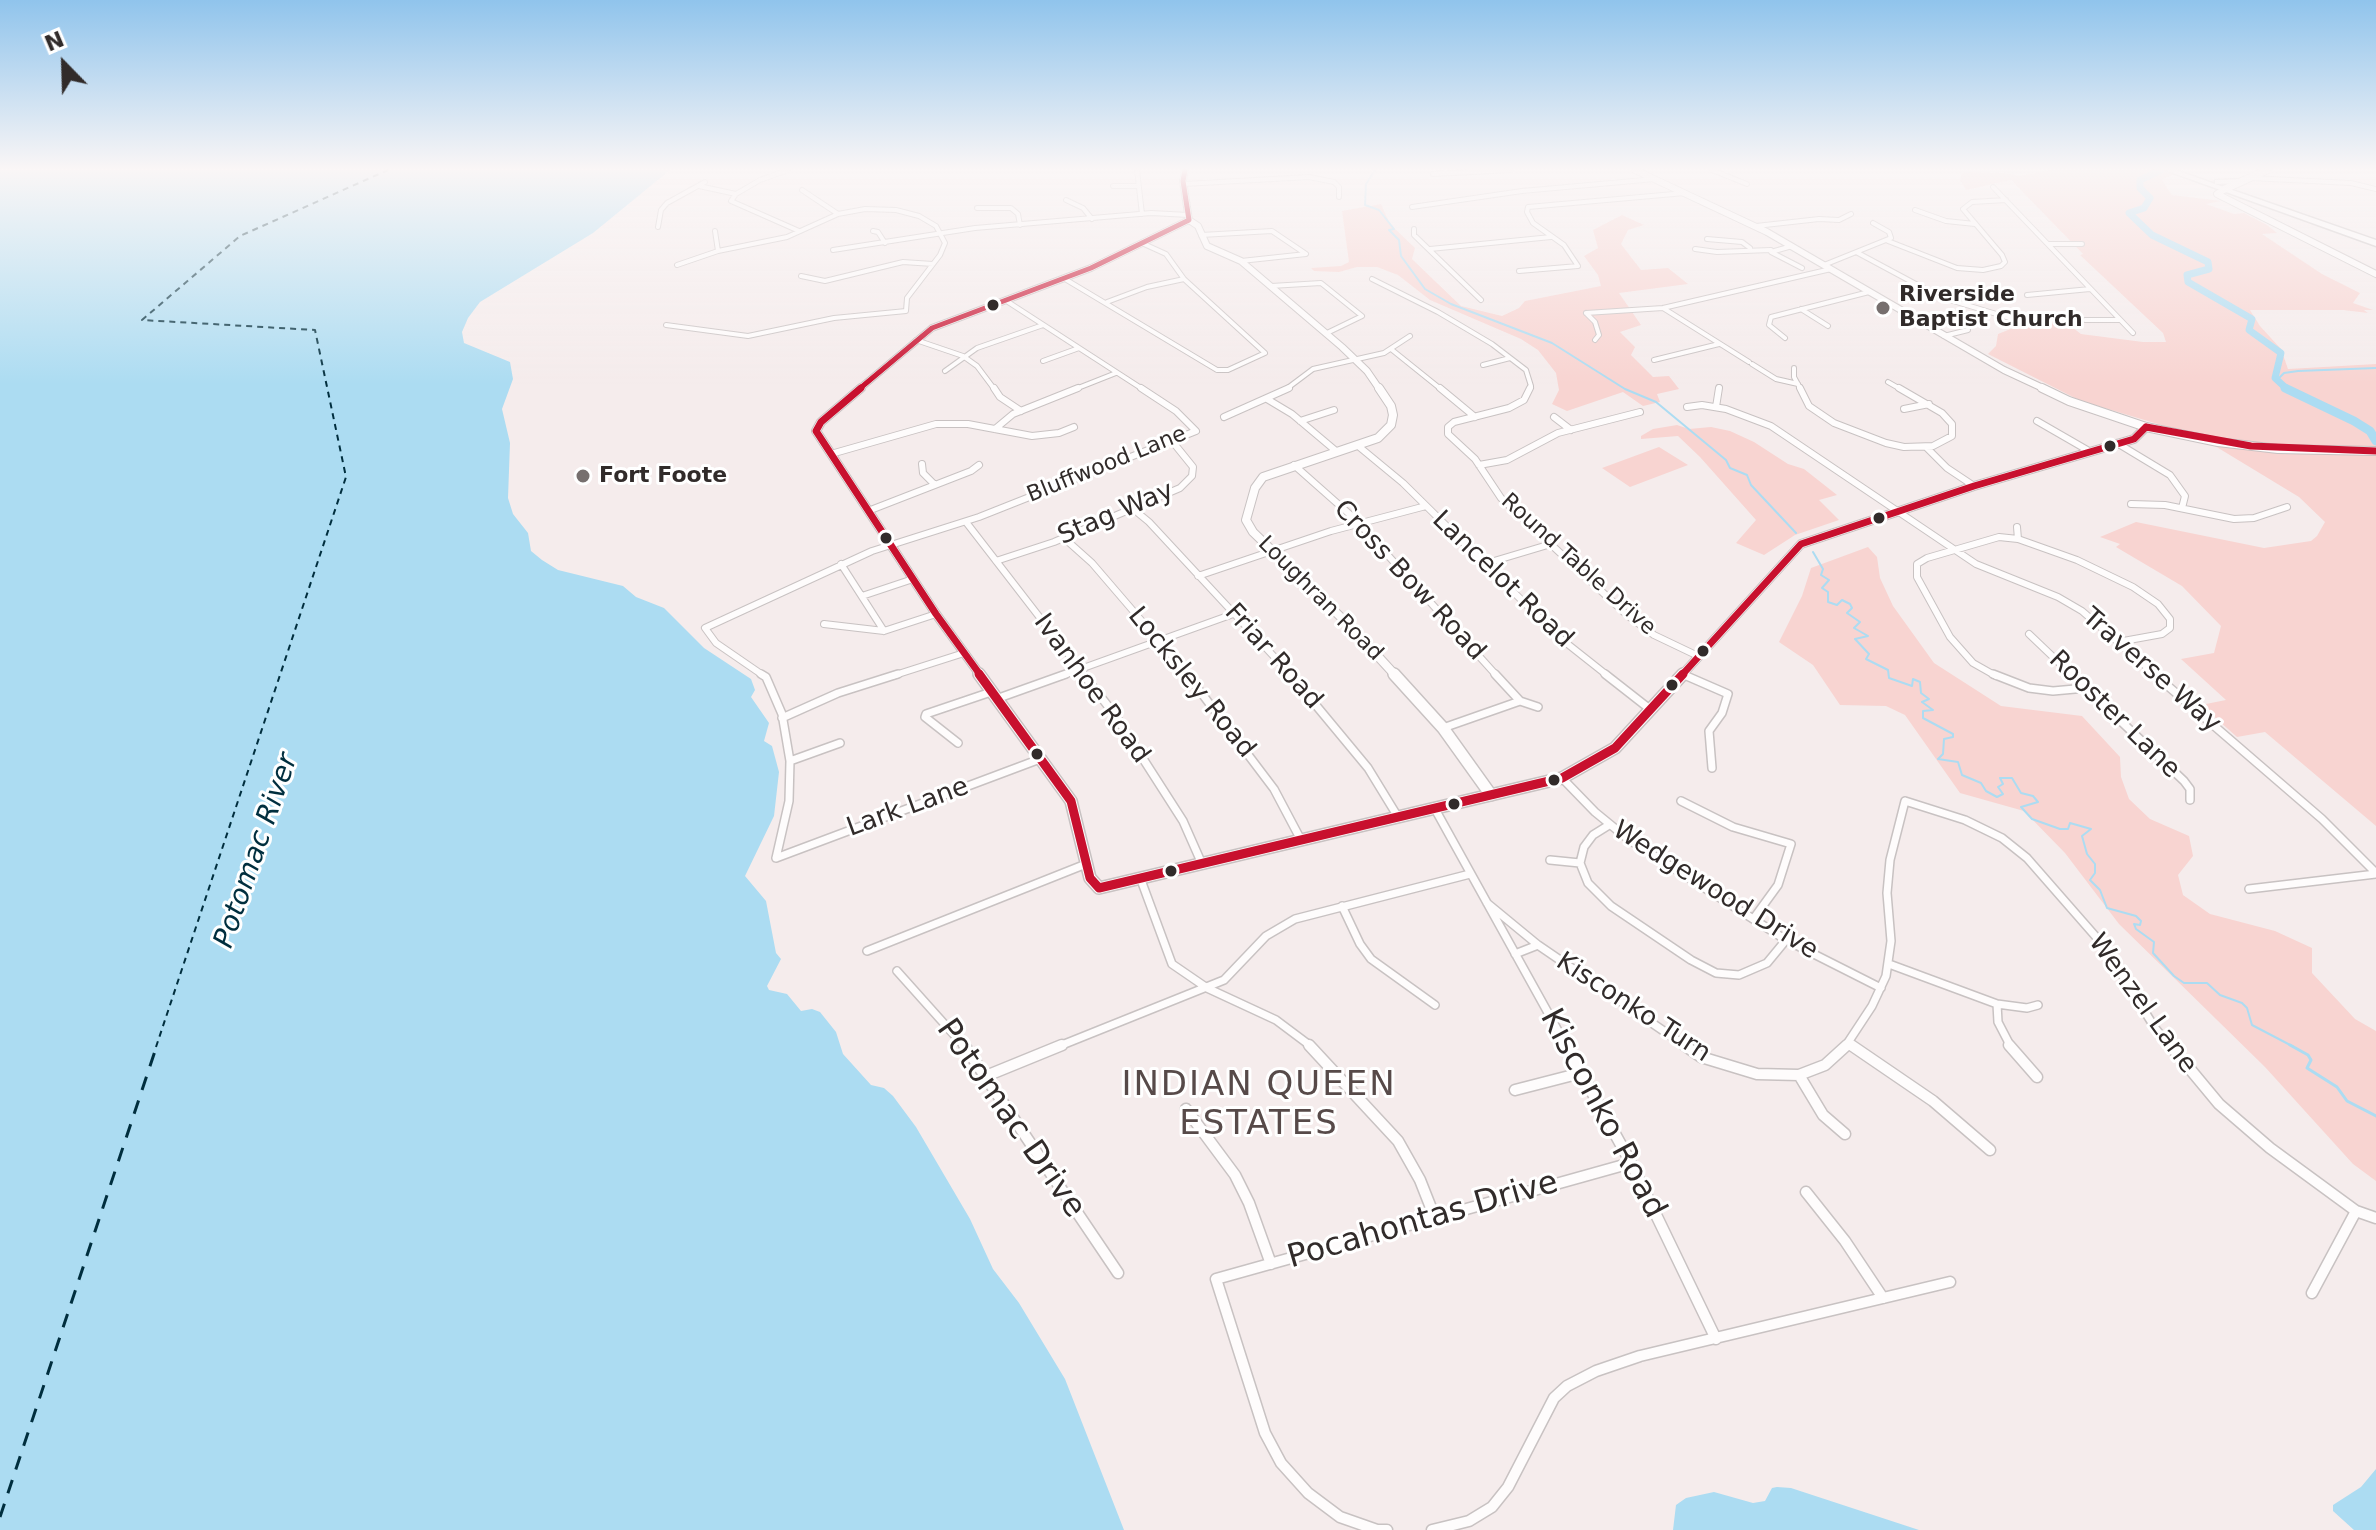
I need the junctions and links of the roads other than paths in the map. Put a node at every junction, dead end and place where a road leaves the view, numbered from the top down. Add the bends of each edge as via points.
1 (717, 241) edge
2 (767, 241) edge
3 (895, 241) edge
4 (944, 241) edge
5 (1148, 241) edge
6 (1205, 241) edge
7 (1287, 241) edge
8 (1421, 241) edge
9 (1508, 241) edge
10 (1558, 241) edge
11 (1735, 241) edge
12 (1784, 241) edge
13 (1887, 241) edge
14 (1889, 241) edge
15 (1991, 241) edge
16 (2046, 241) edge
17 (2317, 241) edge
18 (885, 243) joint
19 (1144, 244) junction
20 (2049, 244) junction
21 (2082, 244) dead end
22 (1792, 246) junction
23 (1430, 249) junction
24 (1695, 249) dead end
25 (1750, 249) junction
26 (833, 250) dead end
27 (1771, 250) junction
28 (718, 251) junction
29 (1858, 253) junction
30 (1241, 261) junction
31 (933, 264) junction
32 (677, 265) dead end
33 (1827, 267) junction
34 (1802, 268) dead end
35 (1519, 271) dead end
36 (2376, 274) edge
37 (801, 276) dead end
38 (1065, 279) junction
39 (1184, 279) junction
40 (1372, 279) dead end
41 (1271, 286) junction
42 (2090, 289) junction
43 (1869, 292) junction
44 (2027, 295) dead end
45 (1005, 300) junction
46 (1481, 300) dead end
47 (1107, 302) junction
48 (1663, 308) junction
49 (1801, 309) junction
50 (2013, 319) dead end
51 (2085, 320) dead end
52 (2120, 320) junction
53 (666, 325) dead end
54 (1043, 325) junction
55 (1828, 326) dead end
56 (1968, 330) dead end
57 (1327, 333) junction
58 (2133, 333) dead end
59 (1410, 336) dead end
60 (1944, 336) junction
61 (1785, 338) dead end
62 (916, 340) junction
63 (1595, 340) dead end
64 (1719, 344) junction
65 (1079, 348) junction
66 (1391, 349) junction
67 (963, 356) junction
68 (1510, 358) junction
69 (1356, 360) junction
70 (1654, 360) dead end
71 (1043, 361) dead end
72 (1483, 365) dead end
73 (1794, 368) dead end
74 (945, 371) dead end
75 (1116, 373) junction
76 (1888, 382) dead end
77 (1798, 384) junction
78 (1719, 387) dead end
79 (1267, 399) junction
80 (1929, 404) junction
81 (1687, 407) dead end
82 (1716, 407) junction
83 (1904, 409) dead end
84 (1334, 410) dead end
85 (1021, 411) junction
86 (1640, 412) dead end
87 (1224, 417) dead end
88 (1475, 417) junction
89 (1554, 417) dead end
90 (1300, 421) junction
91 (2037, 421) dead end
92 (1074, 427) dead end
93 (2146, 427) junction
94 (995, 429) junction
95 (1571, 430) junction
96 (1172, 441) junction
97 (2117, 443) junction
98 (1357, 445) junction
99 (1926, 447) junction
100 (1336, 451) junction
101 (2089, 451) junction
102 (2372, 451) edge
103 (831, 454) junction
104 (922, 464) dead end
105 (979, 465) dead end
106 (1294, 465) junction
107 (1479, 465) junction
108 (935, 485) junction
109 (1974, 486) junction
110 (2131, 504) dead end
111 (1426, 506) junction
112 (2287, 507) dead end
113 (1132, 508) junction
114 (2182, 508) junction
115 (868, 511) junction
116 (1898, 511) junction
117 (966, 522) junction
118 (1358, 524) junction
119 (2017, 527) dead end
120 (1064, 538) junction
121 (2018, 539) junction
122 (1551, 544) junction
123 (891, 545) junction
124 (1955, 549) junction
125 (1273, 551) junction
126 (996, 561) junction
127 (841, 564) junction
128 (1484, 564) junction
129 (1198, 576) junction
130 (913, 579) junction
131 (862, 596) junction
132 (1236, 613) junction
133 (936, 614) junction
134 (824, 624) dead end
135 (884, 631) junction
136 (2029, 634) dead end
137 (1159, 641) junction
138 (2118, 642) junction
139 (964, 653) junction
140 (1698, 656) junction
141 (1079, 670) junction
142 (1682, 674) junction
143 (2086, 688) junction
144 (993, 696) junction
145 (1520, 701) junction
146 (1538, 707) dead end
147 (1651, 710) junction
148 (782, 718) junction
149 (1443, 728) junction
150 (840, 743) dead end
151 (958, 743) dead end
152 (1040, 759) junction
153 (790, 761) junction
154 (1712, 768) dead end
155 (1562, 778) junction
156 (1491, 795) junction
157 (2190, 800) dead end
158 (1681, 801) dead end
159 (1905, 801) joint
160 (1435, 809) junction
161 (1398, 817) junction
162 (1609, 825) junction
163 (1301, 840) junction
164 (1550, 860) dead end
165 (1580, 863) junction
166 (1086, 864) junction
167 (1202, 864) junction
168 (1470, 874) junction
169 (2376, 874) edge
170 (1141, 880) junction
171 (2249, 889) dead end
172 (1487, 903) junction
173 (1342, 906) junction
174 (1754, 918) junction
175 (1786, 940) junction
176 (1538, 945) junction
177 (867, 951) dead end
178 (1515, 954) junction
179 (1889, 964) junction
180 (897, 971) dead end
181 (1207, 988) junction
182 (1881, 988) junction
183 (1997, 1004) junction
184 (1435, 1005) dead end
185 (2038, 1005) dead end
186 (1849, 1044) junction
187 (1581, 1073) junction
188 (1799, 1075) junction
189 (986, 1076) junction
190 (2037, 1077) dead end
191 (1515, 1090) dead end
192 (1186, 1109) dead end
193 (1845, 1134) dead end
194 (1990, 1150) dead end
195 (1631, 1163) junction
196 (1806, 1192) dead end
197 (2356, 1211) junction
198 (1435, 1218) junction
199 (2376, 1218) edge
200 (1271, 1264) junction
201 (1118, 1273) dead end
202 (1950, 1282) dead end
203 (2312, 1293) dead end
204 (1883, 1298) junction
205 (1716, 1339) junction
206 (1387, 1530) edge
207 (1432, 1530) edge

1 - 28 street
2 - 28 street
3 - 18 street
4 - 31 street
5 - 19 street
6 - 30 street, Loughran Road
7 - 30 street via 1306,254
8 - 23 street
9 - 23 street
10 - 35 street via 1578,266
11 - 25 street
12 - 22 street
13 - 29 street
14 - 15 street via 1957,268 1983,270 2005,262
16 - 20 street
17 - 36 street
18 - 26 street
19 - 38 street
19 - 39 street via 1166,254
20 - 21 street
20 - 42 street
22 - 27 street
22 - 33 street
23 - 46 street
24 - 25 street
25 - 27 street
27 - 34 street
28 - 32 street
29 - 33 street
29 - 50 street via 1940,297
30 - 41 street, Loughran Road
31 - 37 street via 901,263 825,281
31 - 53 street via 907,298 906,311 828,319 748,336
33 - 43 street
33 - 48 street
38 - 45 street
38 - 47 street
39 - 47 street
39 - 47 street via 1265,352 1217,370
40 - 68 street, Round Table Drive via 1438,312
41 - 57 street, Loughran Road
41 - 57 street via 1321,283 1362,316
42 - 44 street
42 - 52 street
43 - 49 street
43 - 60 street
45 - 54 street, Bluffwood Lane
45 - 62 street via 939,324
48 - 63 street via 1586,313 1595,322
48 - 64 street
49 - 55 street
49 - 61 street via 1769,319
51 - 52 street
52 - 58 street
54 - 65 street, Bluffwood Lane
54 - 67 street
56 - 60 street
57 - 69 street, Loughran Road
59 - 66 street
60 - 93 street via 2049,393
62 - 67 street
62 - 103 street via 819,425 817,434
64 - 70 street
64 - 77 street via 1776,379
65 - 71 street
65 - 75 street, Bluffwood Lane
66 - 69 street
66 - 88 street
67 - 74 street
67 - 85 street via 1000,397
68 - 72 street
68 - 88 street, Round Table Drive via 1529,374 1530,394 1515,406
69 - 79 street via 1313,369
69 - 98 street, Loughran Road via 1393,415 1385,434
73 - 77 street
75 - 85 street
75 - 96 street, Bluffwood Lane via 1196,430
76 - 80 street
77 - 99 street via 1809,406 1828,420 1886,443
78 - 82 street
79 - 87 street
79 - 90 street
80 - 83 street
80 - 99 street via 1948,417 1954,429 1945,442
81 - 82 street, Traverse Way
82 - 116 street, Traverse Way via 1771,426
84 - 90 street
85 - 94 street
86 - 95 street
88 - 107 street, Round Table Drive via 1454,422 1447,432
89 - 95 street
90 - 100 street
91 - 101 street
92 - 94 street via 1044,436
93 - 97 street via 2139,436
93 - 102 street via 2251,446
94 - 103 street via 930,424
95 - 107 street via 1507,460
96 - 113 street, Stag Way via 1192,462 1192,476 1180,488
96 - 117 street, Bluffwood Lane
97 - 101 street
97 - 114 street via 2170,475 2185,496
98 - 100 street, Loughran Road
98 - 111 street, Lancelot Road
99 - 109 street
100 - 106 street, Loughran Road
101 - 109 street
103 - 115 street
104 - 108 street
105 - 108 street
106 - 118 street, Cross Bow Road
106 - 125 street, Loughran Road via 1260,480 1246,512 1249,527
107 - 122 street, Round Table Drive via 1497,494
108 - 115 street
109 - 116 street
110 - 114 street
111 - 118 street
111 - 128 street, Lancelot Road
112 - 114 street via 2234,519
113 - 120 street, Stag Way
113 - 129 street, Friar Road
115 - 123 street
116 - 124 street, Traverse Way
116 - 140 street via 1801,544
117 - 123 street, Bluffwood Lane
117 - 126 street, Ivanhoe Road
118 - 125 street
118 - 145 street, Cross Bow Road
119 - 121 street
120 - 126 street, Stag Way
120 - 137 street, Locksley Road
121 - 124 street via 1990,537
121 - 138 street via 2110,575 2167,613 2171,625 2166,632
122 - 128 street
122 - 140 street, Round Table Drive via 1644,628
123 - 127 street, Bluffwood Lane
123 - 130 street
124 - 138 street, Traverse Way via 1992,572 2066,601
124 - 143 street via 1919,562 1915,572 1960,652 2017,685
125 - 129 street
125 - 149 street, Loughran Road
126 - 141 street, Ivanhoe Road
127 - 131 street
127 - 148 street, Bluffwood Lane via 705,628 716,643 766,677
128 - 147 street, Lancelot Road via 1560,638
129 - 132 street, Friar Road
130 - 131 street
130 - 133 street
131 - 135 street
132 - 137 street
132 - 161 street, Friar Road via 1368,768
133 - 135 street
133 - 139 street
134 - 135 street
136 - 143 street, Rooster Lane
137 - 141 street
137 - 163 street, Locksley Road via 1274,789
138 - 169 street, Traverse Way via 2322,819
139 - 144 street
139 - 148 street via 838,693
140 - 142 street
141 - 144 street
141 - 167 street, Ivanhoe Road via 1115,715 1183,821
142 - 147 street
142 - 154 street via 1728,694 1709,731
143 - 157 street, Rooster Lane via 2184,781
144 - 151 street via 926,714
144 - 152 street
145 - 146 street
145 - 149 street
147 - 155 street via 1615,748
148 - 153 street
149 - 156 street, Loughran Road
150 - 153 street
152 - 153 street, Lark Lane via 776,858 789,801
152 - 166 street via 1075,809
155 - 156 street
155 - 162 street, Wedgewood Drive
156 - 160 street
158 - 174 street via 1724,823 1791,844 1778,885
159 - 179 street, Kisconko Turn via 1890,860
159 - 197 street, Wenzel Lane via 1982,827 2016,848 2104,946 2155,1028 2203,1087 2270,1148
160 - 161 street
160 - 168 street, Kisconko Road
161 - 163 street
162 - 165 street via 1587,840
162 - 174 street, Wedgewood Drive
163 - 167 street
164 - 165 street
165 - 175 street via 1601,899 1716,973 1739,975 1758,969
166 - 170 street via 1099,888
166 - 177 street
167 - 170 street
168 - 172 street, Kisconko Road
168 - 173 street
169 - 171 street
170 - 181 street via 1168,957
172 - 176 street, Kisconko Turn
172 - 178 street, Kisconko Road
173 - 181 street via 1277,928 1237,969
173 - 184 street via 1371,959
174 - 175 street, Wedgewood Drive
175 - 182 street, Wedgewood Drive
176 - 178 street, Kisconko Turn
176 - 188 street, Kisconko Turn via 1701,1057 1757,1074
178 - 187 street, Kisconko Road
179 - 182 street, Kisconko Turn
179 - 183 street
180 - 189 street, Potomac Drive
181 - 189 street
181 - 198 street via 1276,1020 1314,1049 1393,1133
182 - 186 street, Kisconko Turn
183 - 185 street
183 - 190 street via 2005,1041
186 - 188 street, Kisconko Turn via 1825,1065
186 - 194 street via 1933,1101
187 - 191 street
187 - 195 street, Kisconko Road
188 - 193 street via 1823,1115
189 - 201 street, Potomac Drive
192 - 200 street via 1235,1175
195 - 198 street, Pocahontas Drive
195 - 205 street, Kisconko Road
196 - 204 street
197 - 199 street, Wenzel Lane
197 - 203 street
198 - 200 street, Pocahontas Drive
200 - 206 street, Pocahontas Drive via 1216,1279 1265,1433 1281,1463 1308,1493 1340,1517
202 - 204 street
204 - 205 street
205 - 207 street via 1613,1364 1567,1386 1548,1407 1499,1500 1469,1521

